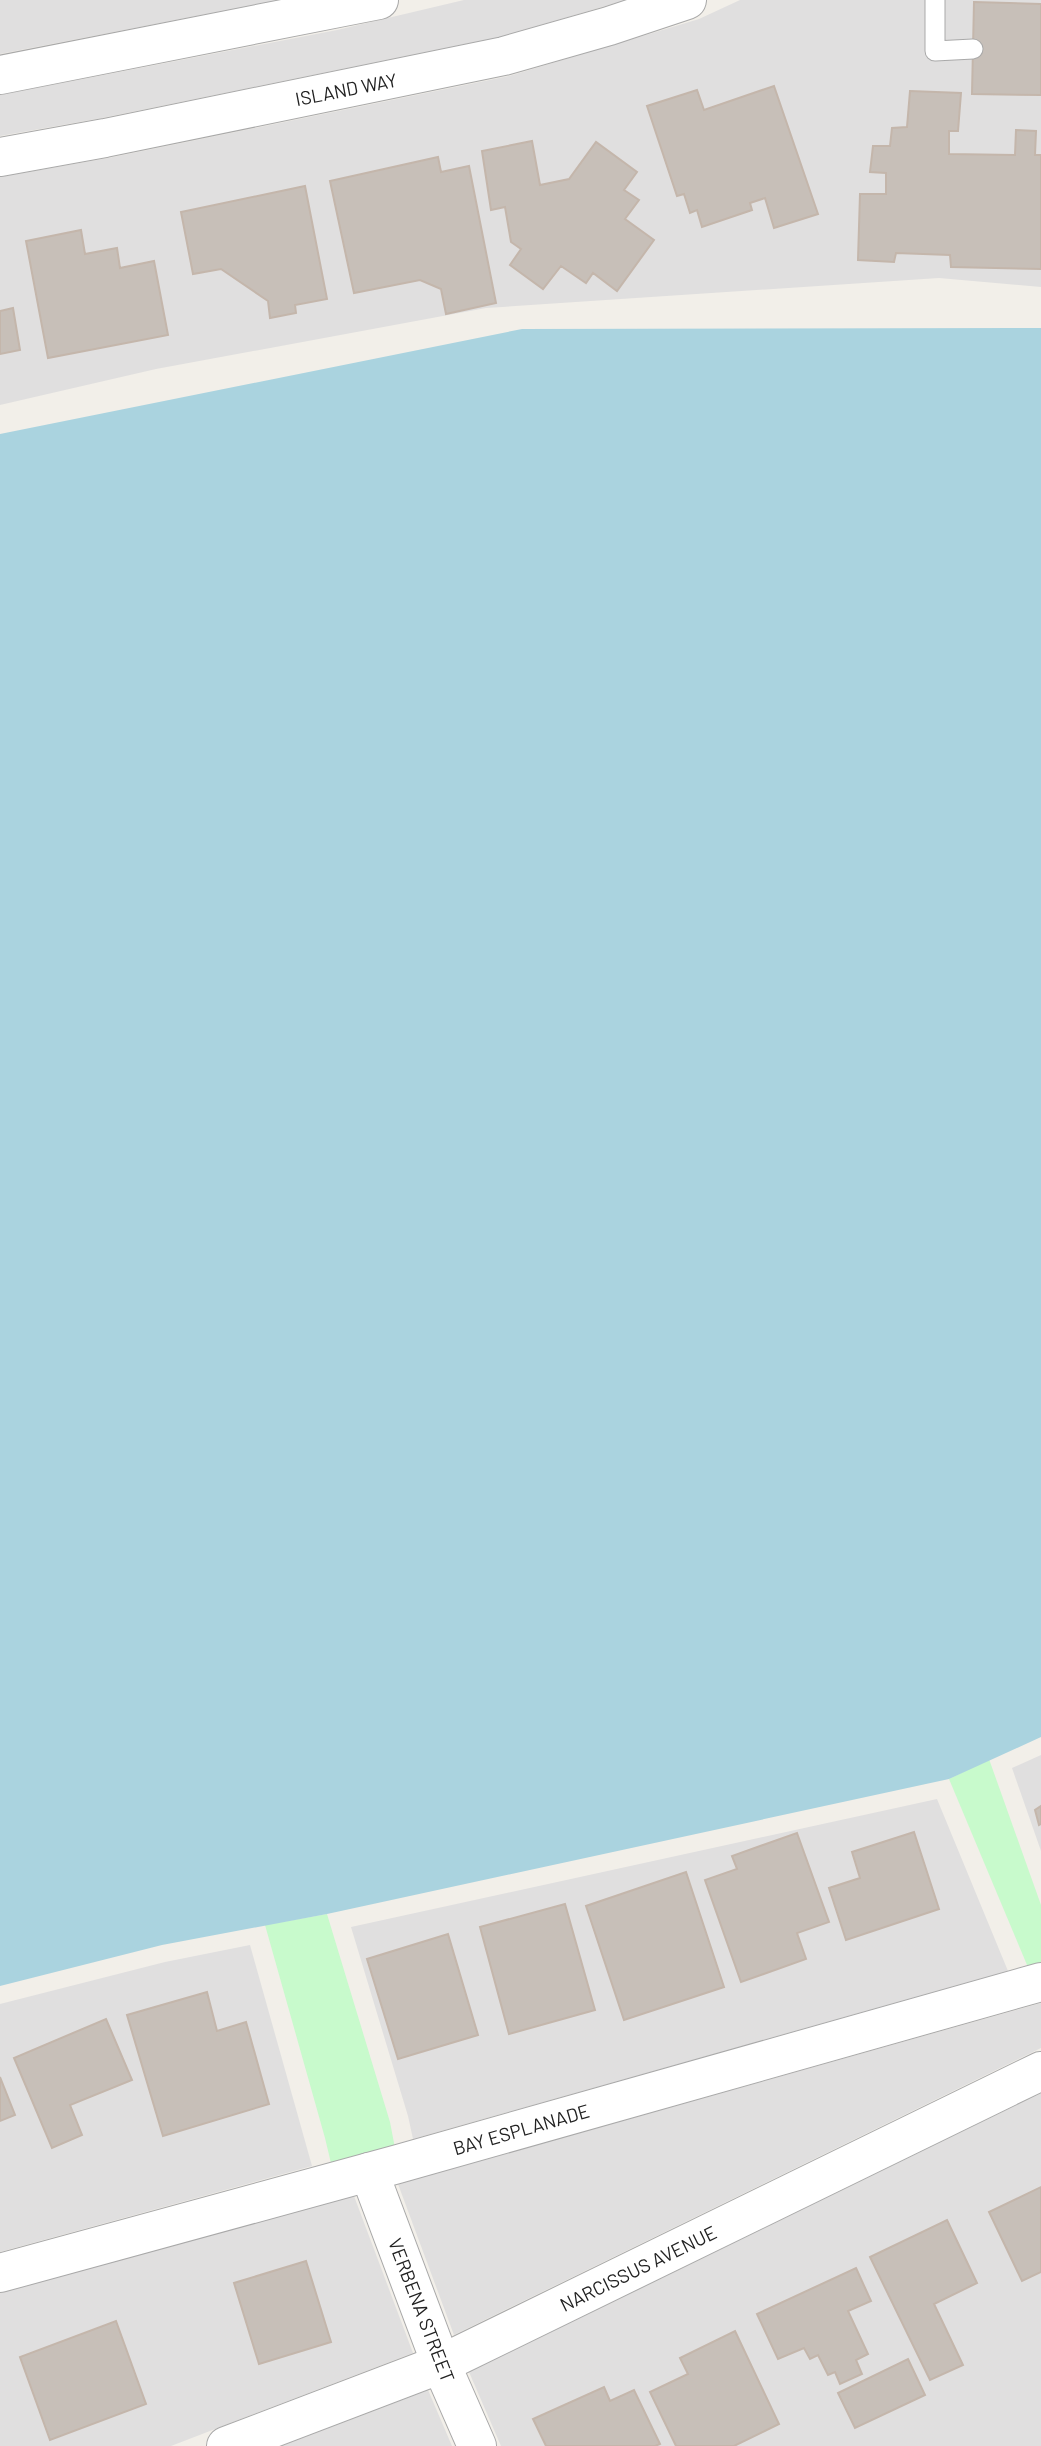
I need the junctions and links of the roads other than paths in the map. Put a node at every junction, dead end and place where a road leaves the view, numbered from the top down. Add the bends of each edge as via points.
1 (379, 0) edge
2 (687, 0) edge
3 (935, 0) edge
4 (973, 49) dead end
5 (0, 75) edge
6 (0, 157) edge
7 (1041, 1982) edge
8 (1041, 2071) edge
9 (369, 2172) junction
10 (0, 2273) edge
11 (441, 2364) junction
12 (226, 2446) edge
13 (477, 2446) edge

1 - 5 street
2 - 6 street, ISLAND WAY via 504,56
3 - 4 lane via 935,51
7 - 9 street, BAY ESPLANADE
8 - 11 street, NARCISSUS AVENUE
9 - 10 street, BAY ESPLANADE
9 - 11 street, VERBENA STREET
11 - 12 street, NARCISSUS AVENUE
11 - 13 street, VERBENA STREET

